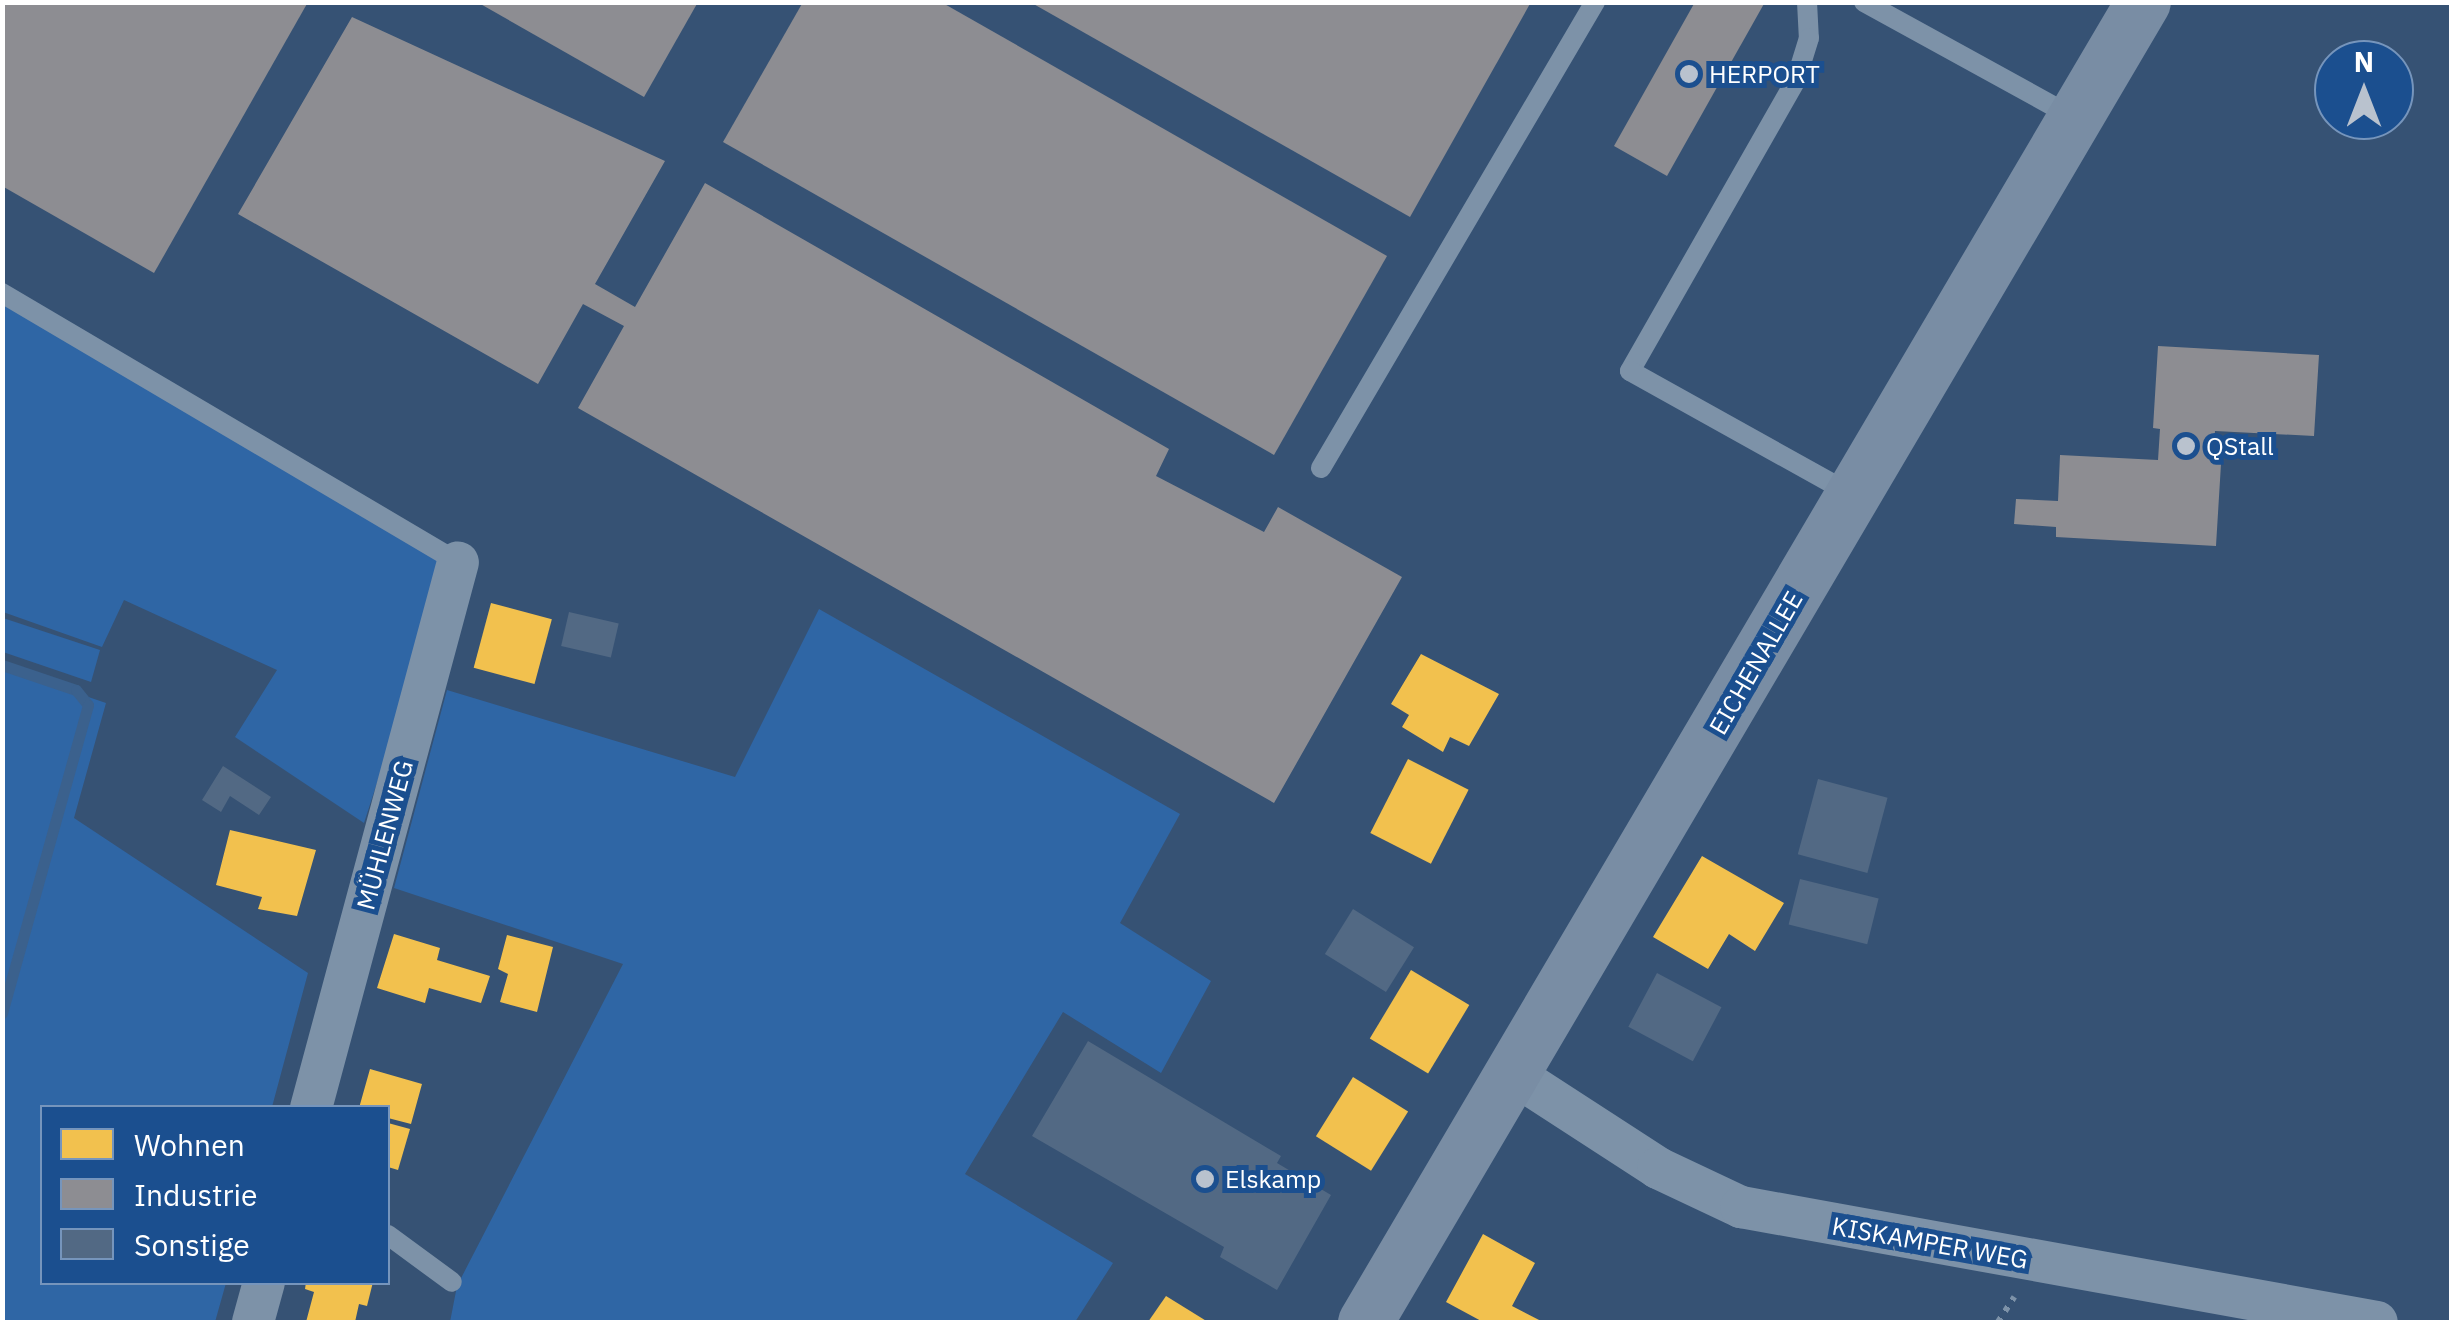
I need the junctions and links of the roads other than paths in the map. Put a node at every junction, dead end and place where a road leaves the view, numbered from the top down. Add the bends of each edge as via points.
1 (1594, 2) edge
2 (1807, 2) edge
3 (1864, 2) edge
4 (2135, 5) edge
5 (2075, 118) junction
6 (2, 293) edge
7 (1321, 468) dead end
8 (1854, 496) junction
9 (458, 562) joint
10 (1515, 1075) junction
11 (312, 1105) edge
12 (390, 1236) edge
13 (452, 1282) dead end
14 (263, 1285) edge
15 (253, 1322) edge
16 (1366, 1322) edge
17 (2377, 1322) edge

1 - 7 lane
2 - 8 lane via 1810,38 1796,80 1630,371
3 - 5 lane
4 - 5 street, EICHENALLEE
5 - 8 street, EICHENALLEE
6 - 9 lane
8 - 10 street, EICHENALLEE
9 - 11 street, MÜHLENWEG
10 - 16 street, EICHENALLEE
10 - 17 street, KISKAMPER WEG via 1658,1168 1742,1207
12 - 13 lane
14 - 15 street

